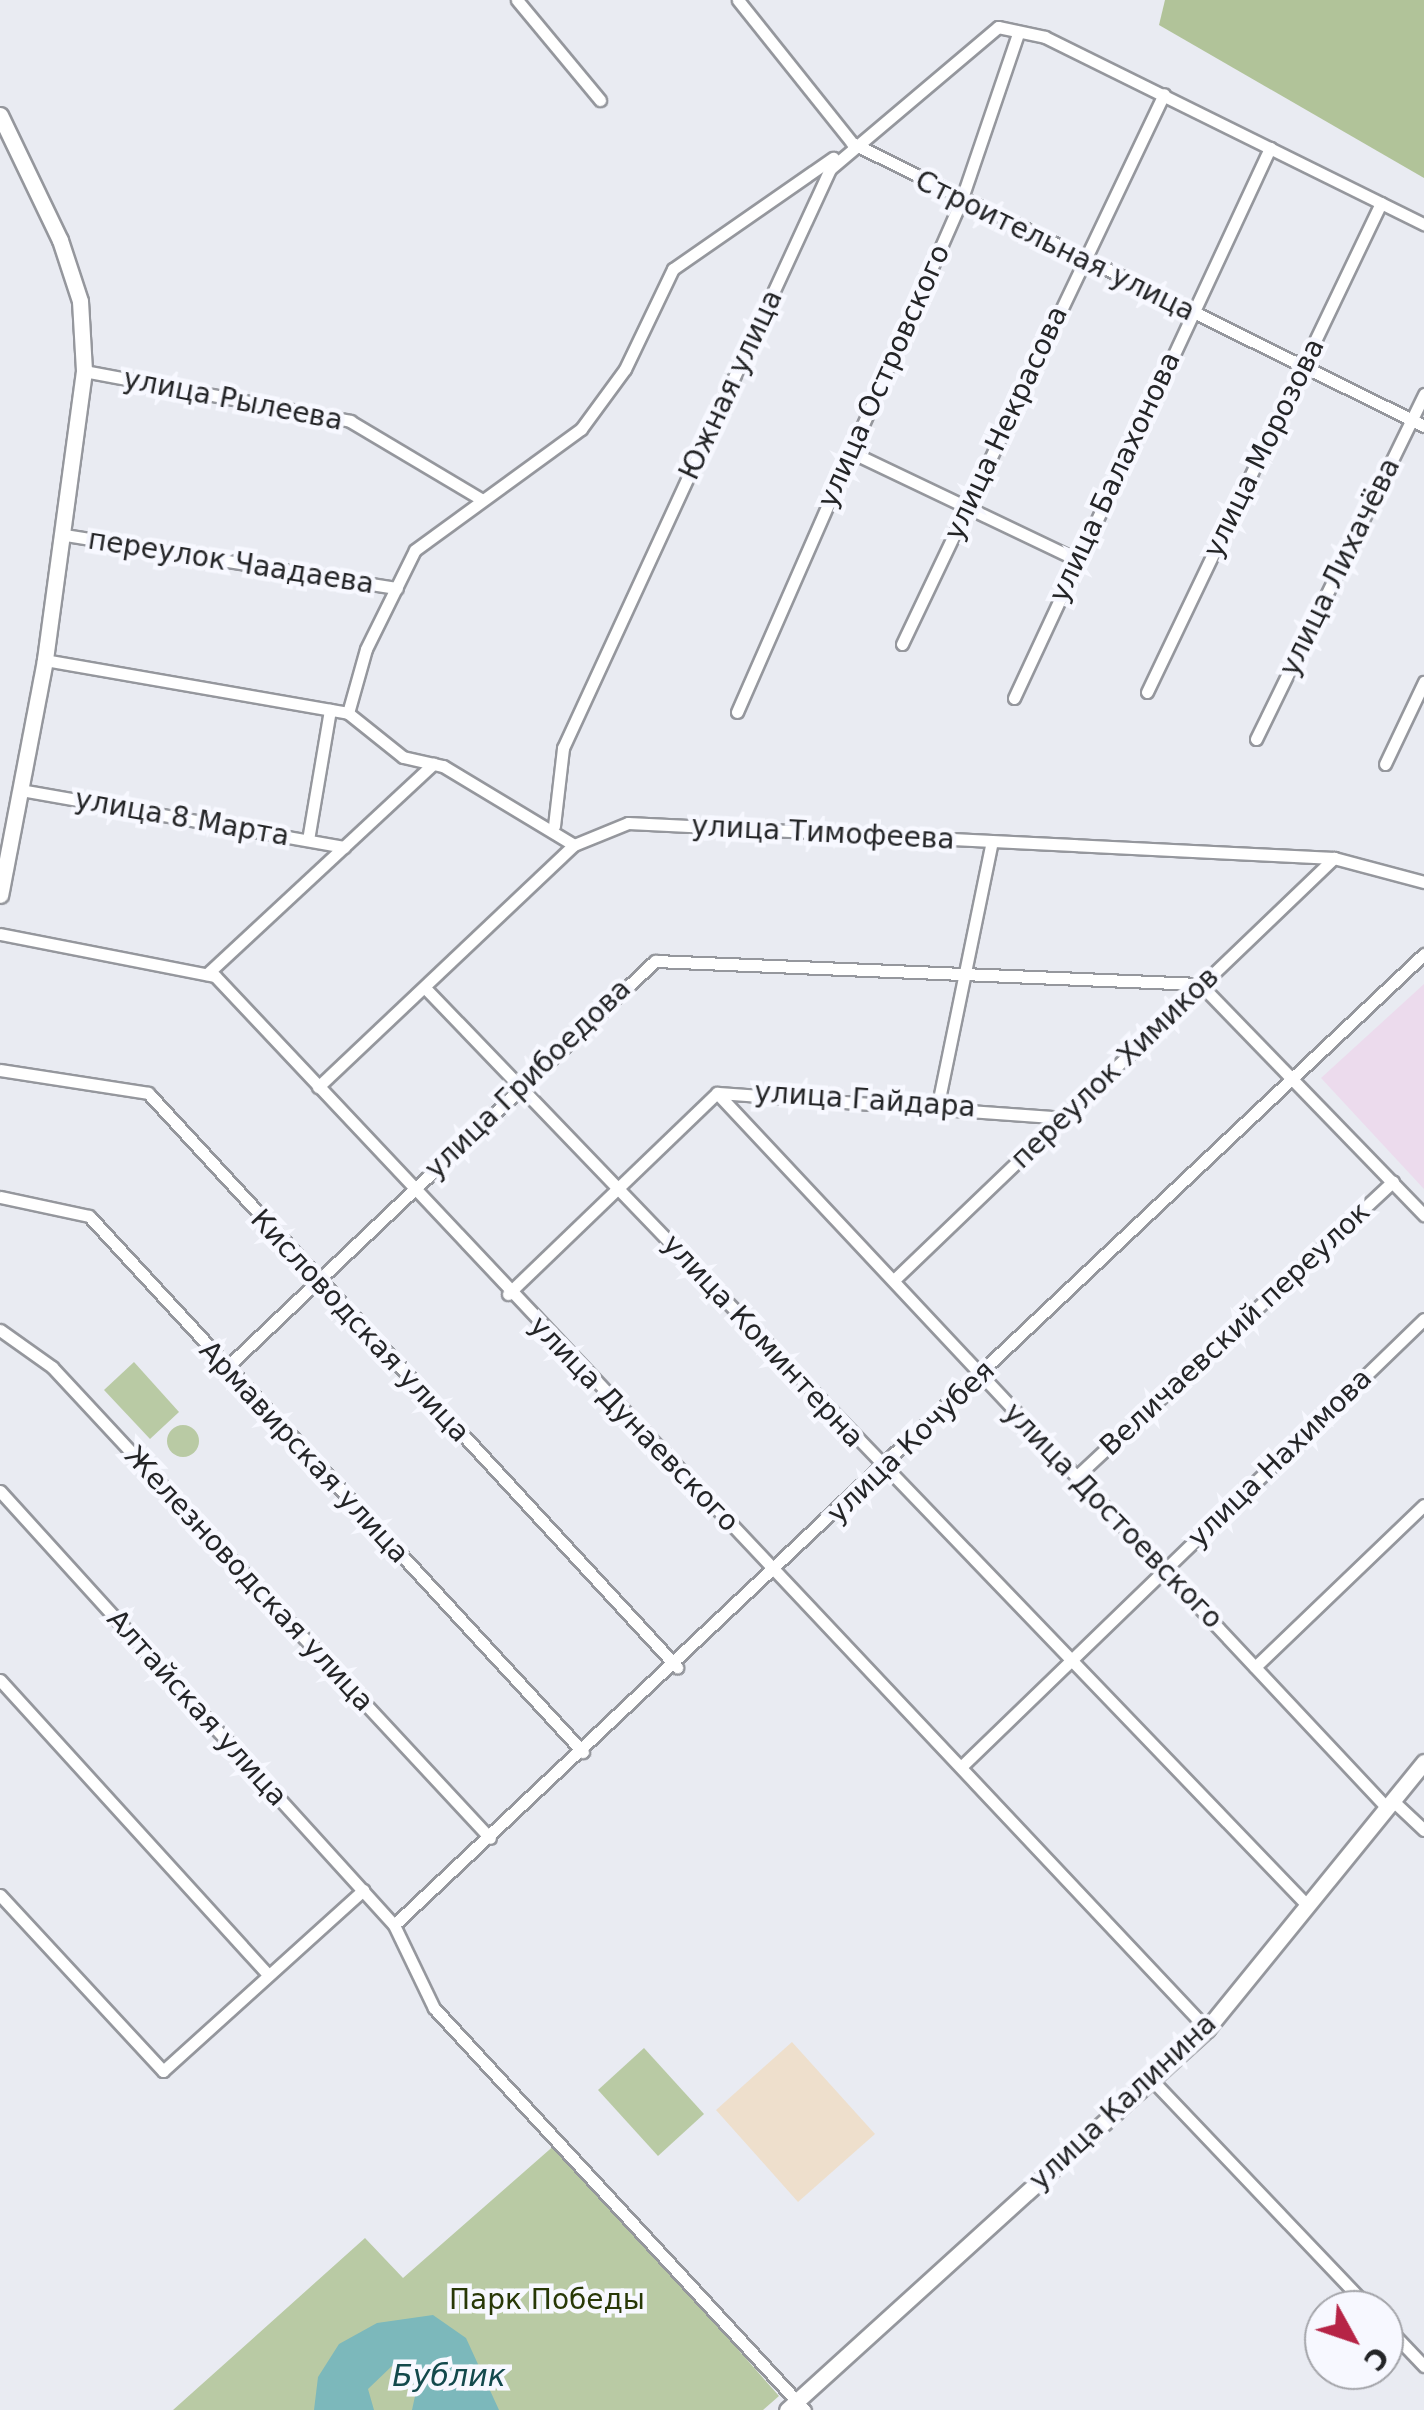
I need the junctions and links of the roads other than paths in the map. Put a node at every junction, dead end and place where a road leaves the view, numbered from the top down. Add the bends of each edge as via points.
1 (517, 0) edge
2 (738, 0) edge
3 (1018, 34) junction
4 (1164, 94) junction
5 (600, 100) dead end
6 (0, 115) edge
7 (852, 143) junction
8 (1270, 148) junction
9 (961, 201) junction
10 (1381, 203) junction
11 (1424, 224) edge
12 (1083, 262) junction
13 (1192, 313) junction
14 (1303, 367) junction
15 (84, 370) junction
16 (1424, 394) edge
17 (1412, 420) junction
18 (1424, 426) edge
19 (851, 452) junction
20 (481, 499) junction
21 (966, 508) junction
22 (65, 536) junction
23 (1075, 559) junction
24 (397, 588) junction
25 (902, 644) dead end
26 (46, 660) junction
27 (1424, 682) edge
28 (1146, 692) dead end
29 (1014, 698) dead end
30 (330, 710) junction
31 (736, 712) dead end
32 (348, 713) junction
33 (1256, 739) dead end
34 (432, 764) junction
35 (1386, 764) dead end
36 (21, 790) junction
37 (554, 826) junction
38 (308, 840) junction
39 (992, 842) junction
40 (344, 846) junction
41 (574, 846) junction
42 (1334, 858) junction
43 (1424, 882) edge
44 (0, 895) edge
45 (0, 934) edge
46 (1424, 954) edge
47 (208, 974) junction
48 (964, 979) junction
49 (1200, 984) junction
50 (428, 990) junction
51 (0, 1070) edge
52 (1294, 1076) junction
53 (318, 1087) junction
54 (520, 1088) junction
55 (717, 1094) junction
56 (938, 1104) junction
57 (1064, 1118) junction
58 (1393, 1181) junction
59 (614, 1184) junction
60 (411, 1190) junction
61 (0, 1197) edge
62 (1424, 1214) edge
63 (896, 1278) junction
64 (320, 1284) junction
65 (508, 1294) junction
66 (1424, 1320) edge
67 (0, 1330) edge
68 (225, 1369) junction
69 (979, 1375) junction
70 (884, 1468) junction
71 (1077, 1476) junction
72 (0, 1491) edge
73 (1424, 1505) edge
74 (1165, 1570) junction
75 (778, 1572) junction
76 (1070, 1662) junction
77 (1255, 1666) junction
78 (678, 1668) junction
79 (0, 1680) edge
80 (583, 1752) junction
81 (1424, 1762) edge
82 (964, 1764) junction
83 (1390, 1804) junction
84 (1424, 1830) edge
85 (490, 1838) junction
86 (363, 1890) junction
87 (0, 1894) edge
88 (1307, 1905) junction
89 (394, 1925) junction
90 (268, 1974) junction
91 (1207, 2028) junction
92 (1151, 2079) junction
93 (1352, 2290) edge
94 (1404, 2345) edge
95 (1424, 2366) edge
96 (796, 2407) edge

1 - 5 street
2 - 7 street, Строительная улица
3 - 4 street via 1045,38
3 - 7 street, Южная улица via 998,27
3 - 9 street, улица Островского
4 - 8 street
4 - 12 street, улица Некрасова
6 - 15 main road via 60,240 80,301
7 - 9 street, Строительная улица
7 - 20 street via 674,269 592,416
7 - 37 street, Южная улица via 830,169 563,748
8 - 10 street
8 - 13 street, улица Балахонова
9 - 12 street, Строительная улица
9 - 19 street, улица Островского
10 - 11 street
10 - 14 street, улица Морозова
12 - 13 street, Строительная улица
12 - 21 street, улица Некрасова
13 - 14 street, Строительная улица
13 - 23 street, улица Балахонова
14 - 17 street, Строительная улица
14 - 28 street, улица Морозова
15 - 20 street, улица Рылеева via 350,421
15 - 22 main road
16 - 17 street, улица Лихачёва
17 - 18 street, Строительная улица
17 - 33 street, улица Лихачёва
19 - 21 street
19 - 31 street, улица Островского
20 - 24 street via 428,535
21 - 23 street
21 - 25 street, улица Некрасова
22 - 24 street, переулок Чаадаева
22 - 26 main road
23 - 29 street, улица Балахонова
24 - 32 street
26 - 30 street
26 - 36 main road
27 - 35 street
30 - 32 street
30 - 38 street
32 - 34 street via 402,757
34 - 37 street
34 - 40 street
36 - 38 street, улица 8 Марта
36 - 44 main road
37 - 41 street
38 - 40 street, улица 8 Марта
39 - 41 street, улица Тимофеева via 628,823
39 - 42 street, улица Тимофеева
39 - 48 street
40 - 47 street
41 - 50 street, улица Тимофеева
42 - 43 street, улица Тимофеева
42 - 49 street, переулок Химиков
45 - 47 street
46 - 52 street, улица Кочубея
47 - 53 street, улица Дунаевского
48 - 49 street, улица Грибоедова
48 - 54 street, улица Грибоедова via 655,961
48 - 56 street
49 - 52 street
49 - 57 street, переулок Химиков
50 - 53 street, улица Тимофеева
50 - 54 street, улица Коминтерна
51 - 64 street, Кисловодская улица via 148,1092
52 - 58 street
52 - 69 street, улица Кочубея
53 - 60 street, улица Дунаевского
54 - 59 street, улица Коминтерна
54 - 60 street, улица Грибоедова
55 - 56 street, улица Гайдара
55 - 59 street, улица Гайдара
55 - 63 street, улица Достоевского
56 - 57 street, улица Гайдара
57 - 63 street, переулок Химиков
58 - 62 street
58 - 71 street, Величаевский переулок
59 - 65 street, улица Гайдара
59 - 70 street, улица Коминтерна
60 - 64 street, улица Грибоедова
60 - 65 street, улица Дунаевского
61 - 68 street, Армавирская улица via 89,1216
63 - 69 street, улица Достоевского
64 - 68 street, улица Грибоедова
64 - 78 street, Кисловодская улица
65 - 75 street, улица Дунаевского
66 - 74 street, улица Нахимова
67 - 85 street, Железноводская улица via 52,1367
68 - 80 street, Армавирская улица
69 - 70 street, улица Кочубея
69 - 71 street, улица Достоевского
70 - 75 street, улица Кочубея
70 - 76 street, улица Коминтерна
71 - 74 street, улица Достоевского
72 - 86 street, Алтайская улица
73 - 77 street
74 - 76 street, улица Нахимова
74 - 77 street, улица Достоевского
75 - 78 street, улица Кочубея
75 - 82 street, улица Дунаевского
76 - 82 street, улица Нахимова
76 - 88 street, улица Коминтерна
77 - 83 street, улица Достоевского
78 - 80 street, улица Кочубея
79 - 90 street
80 - 85 street, улица Кочубея
81 - 83 main road, улица Калинина
82 - 91 street, улица Дунаевского
83 - 84 street, улица Достоевского
83 - 88 main road, улица Калинина
85 - 89 street, улица Кочубея
86 - 89 street, Алтайская улица
86 - 90 street
87 - 90 street via 163,2070
88 - 91 main road, улица Калинина
89 - 96 street, Алтайская улица via 434,2008
91 - 92 main road, улица Калинина
92 - 93 street
92 - 96 main road, улица Калинина
94 - 95 street

